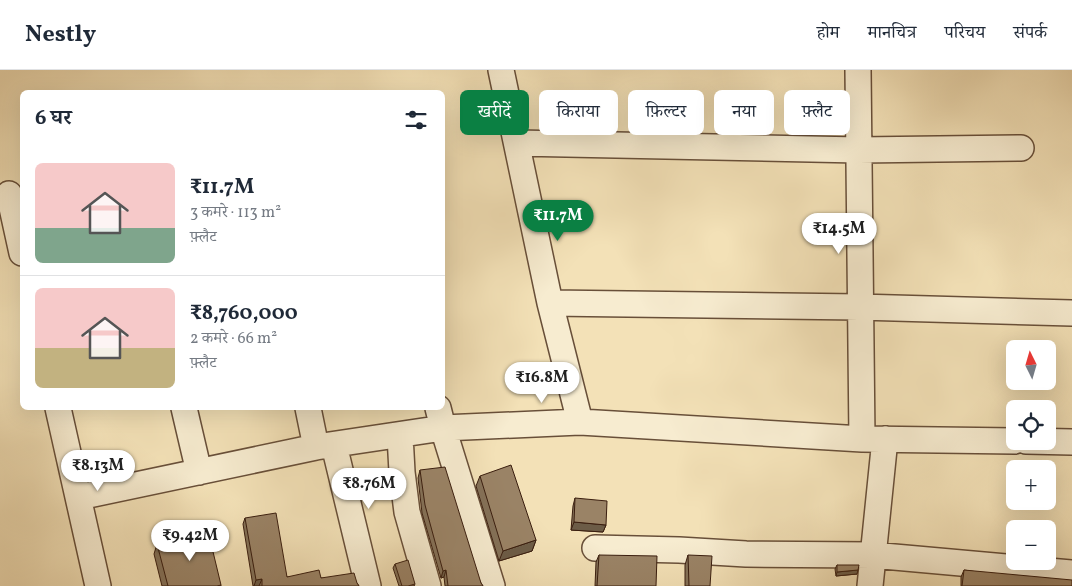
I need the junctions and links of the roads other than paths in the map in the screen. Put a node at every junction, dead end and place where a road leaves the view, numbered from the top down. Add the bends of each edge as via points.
1 (501, 70) edge
2 (858, 70) edge
3 (516, 143) junction
4 (1021, 148) dead end
5 (859, 150) junction
6 (9, 194) dead end
7 (20, 244) edge
8 (550, 304) junction
9 (860, 307) junction
10 (1072, 313) edge
11 (58, 410) edge
12 (184, 410) edge
13 (309, 410) edge
14 (440, 418) edge
15 (580, 422) junction
16 (400, 435) junction
17 (874, 439) junction
18 (1006, 441) edge
19 (1056, 442) edge
20 (1072, 442) edge
21 (325, 446) junction
22 (199, 472) junction
23 (78, 497) junction
24 (595, 548) dead end
25 (872, 555) junction
26 (1072, 573) edge
27 (98, 586) edge
28 (368, 586) edge
29 (428, 586) edge
30 (492, 586) edge
31 (870, 586) edge

1 - 3 street
2 - 5 street
3 - 5 street
3 - 8 street
4 - 5 street
5 - 9 street
6 - 7 street
8 - 9 street
8 - 15 street
9 - 10 street
9 - 17 street via 862,358
11 - 23 street
12 - 22 street
13 - 21 street
14 - 15 street
14 - 16 street
14 - 30 street
15 - 17 street
16 - 21 street
16 - 29 street via 407,512
17 - 18 street
17 - 25 street
19 - 20 street
21 - 22 street
21 - 28 street
22 - 23 street
23 - 27 street
24 - 25 street
25 - 26 street
25 - 31 street

